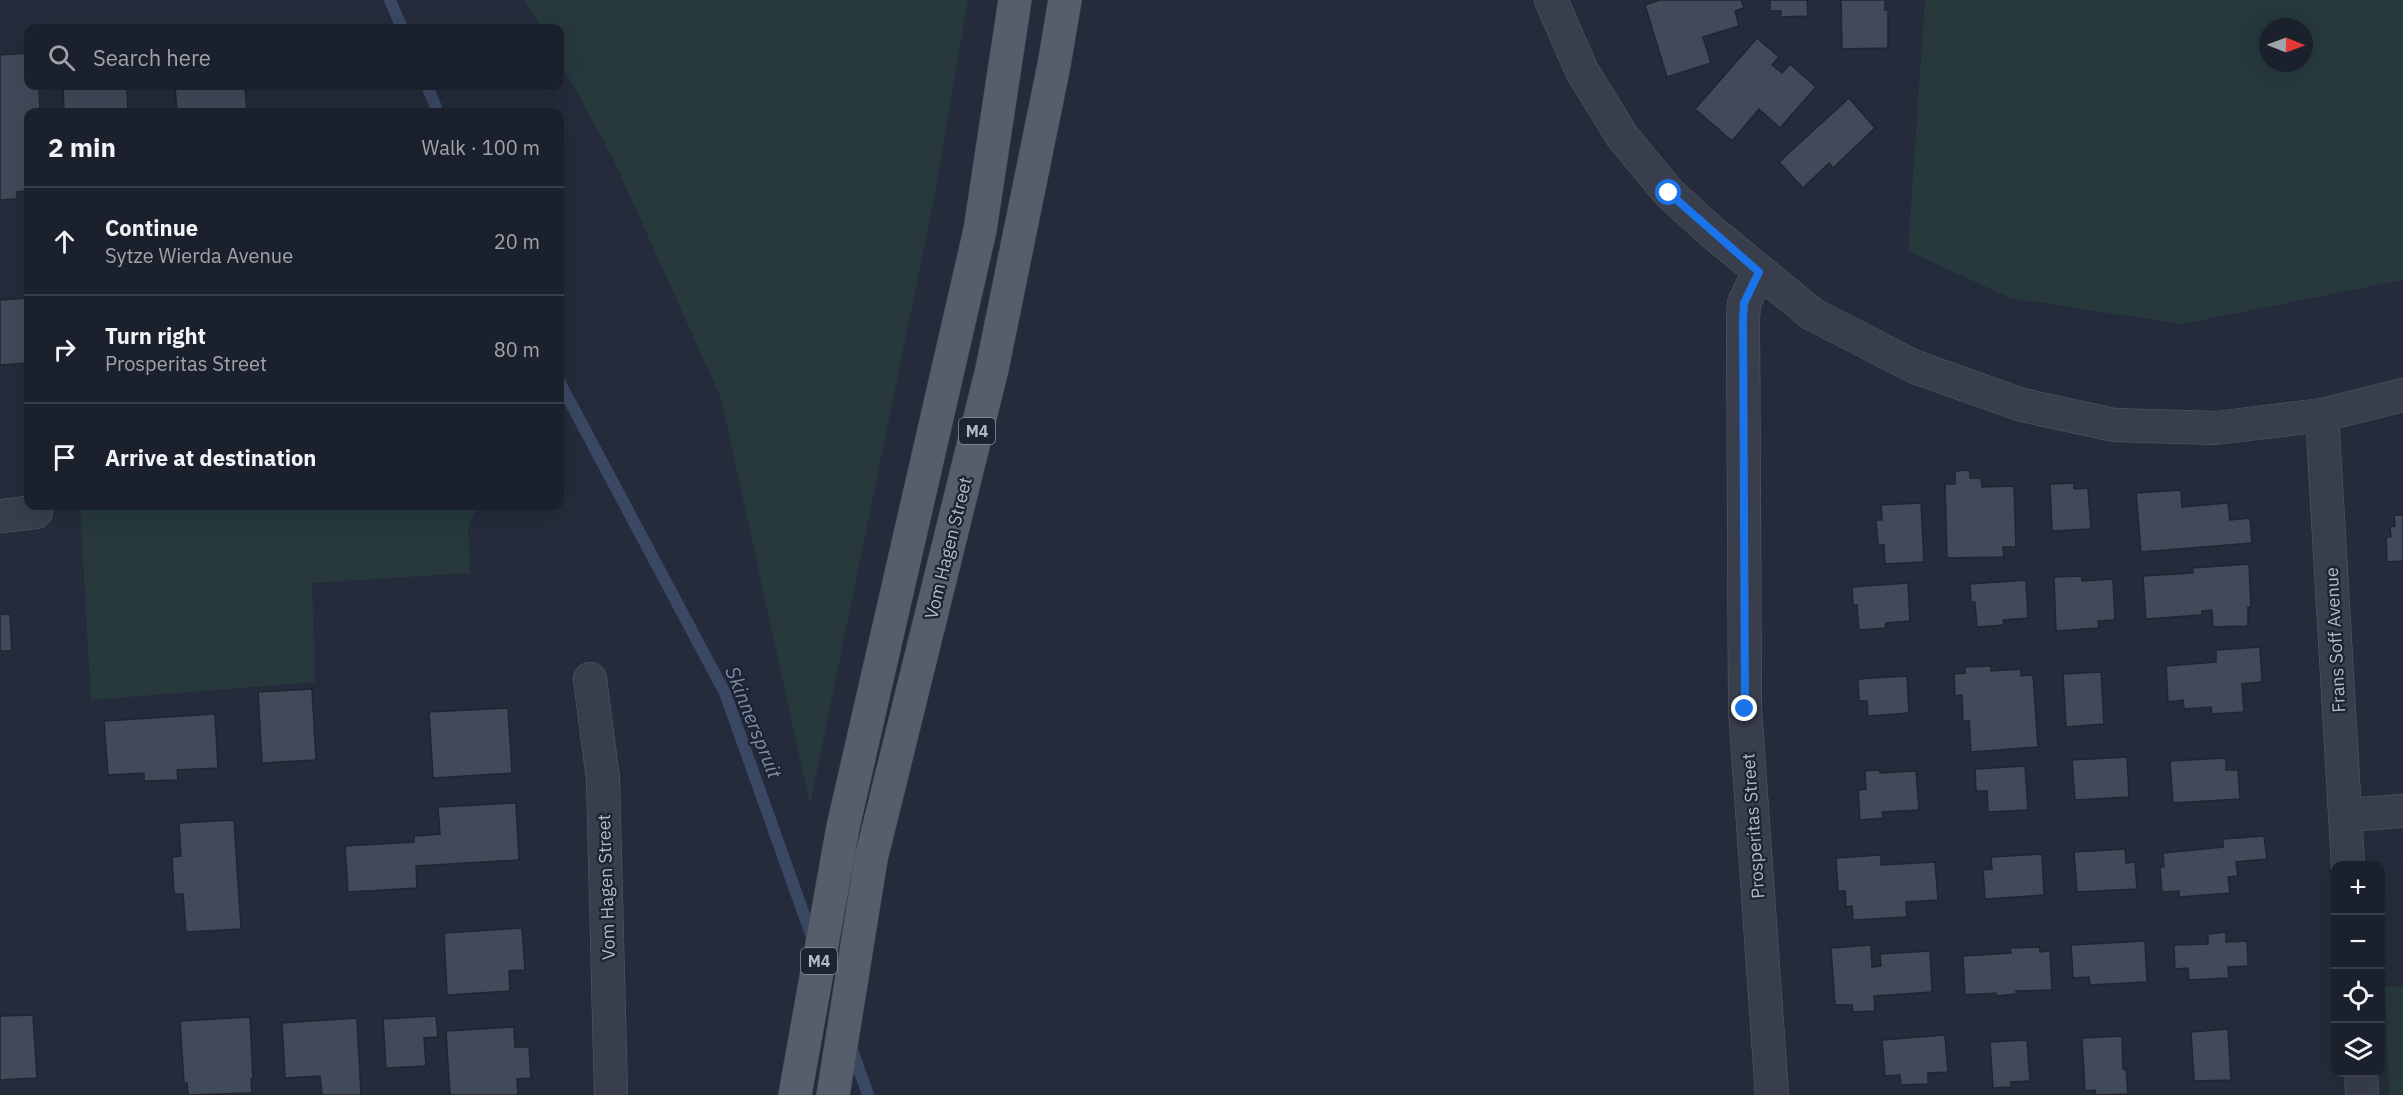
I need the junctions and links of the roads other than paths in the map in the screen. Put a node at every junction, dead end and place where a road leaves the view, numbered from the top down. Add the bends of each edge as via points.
1 (1015, 0) edge
2 (1065, 0) edge
3 (1551, 0) edge
4 (1759, 272) junction
5 (2403, 395) edge
6 (2322, 415) junction
7 (36, 512) dead end
8 (0, 516) edge
9 (590, 679) dead end
10 (2403, 811) edge
11 (2345, 815) junction
12 (2348, 861) edge
13 (2361, 1077) edge
14 (611, 1095) edge
15 (795, 1095) edge
16 (832, 1095) edge
17 (1772, 1095) edge
18 (2362, 1095) edge

1 - 15 main road, M4 via 980,230 843,827
2 - 16 main road, Vom Hagen Street / M4 via 992,369 871,859
3 - 4 street via 1582,71 1622,136 1669,193
4 - 6 street via 1812,314 1915,367 2022,405 2114,425 2169,428 2216,428
4 - 17 street, Prosperitas Street via 1744,303 1743,319 1745,709
5 - 6 street
6 - 11 street, Frans Soff Avenue
7 - 8 street
9 - 14 street, Vom Hagen Street via 603,780
10 - 11 street
11 - 12 street, Frans Soff Avenue
13 - 18 street

